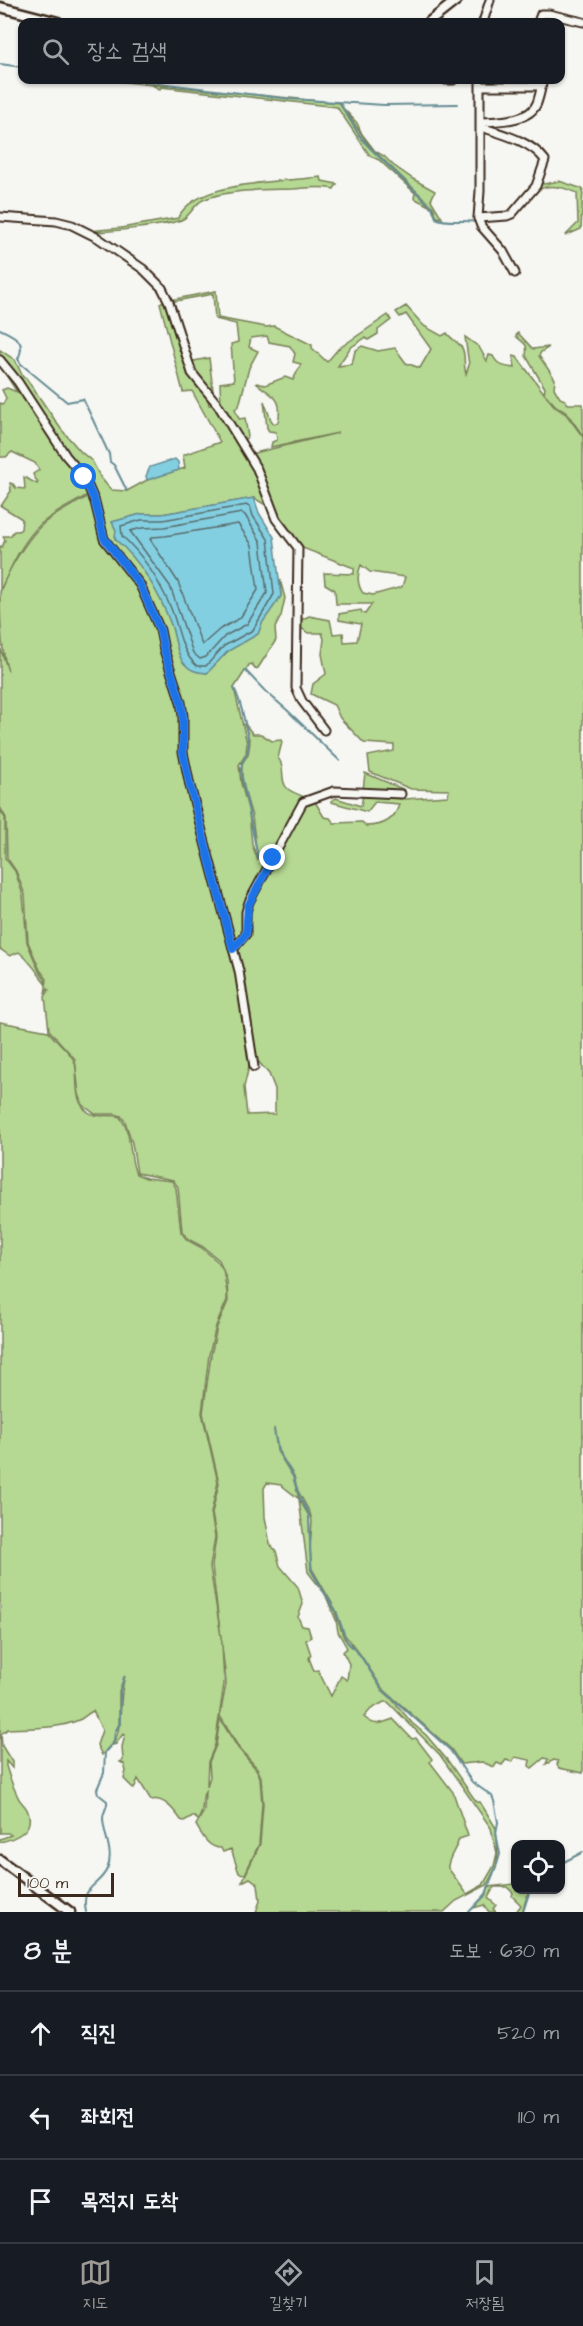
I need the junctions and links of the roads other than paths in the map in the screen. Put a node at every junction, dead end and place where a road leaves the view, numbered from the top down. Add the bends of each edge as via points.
1 (457, 0) edge
2 (490, 0) edge
3 (0, 7) edge
4 (43, 18) edge
5 (434, 18) edge
6 (484, 18) edge
7 (540, 18) edge
8 (583, 22) edge
9 (481, 84) edge
10 (542, 84) edge
11 (481, 125) junction
12 (0, 217) edge
13 (478, 218) junction
14 (515, 273) dead end
15 (0, 360) edge
16 (324, 730) dead end
17 (400, 794) dead end
18 (233, 949) junction
19 (254, 1067) dead end
20 (0, 1860) edge
21 (70, 1912) edge

1 - 5 street
2 - 6 street
3 - 4 street
7 - 8 street via 541,14 549,14
9 - 11 street
10 - 11 street via 537,104 526,115
11 - 13 street
11 - 13 street via 534,149 545,160 536,186 513,214
12 - 16 street via 72,225 143,269 162,288 192,373 218,405 257,469 276,519 298,548 296,688
13 - 14 street
15 - 18 street via 84,477 104,538 140,585 157,621 181,702 183,752
17 - 18 street via 334,790 303,802 249,902 246,934
18 - 19 street
20 - 21 street

